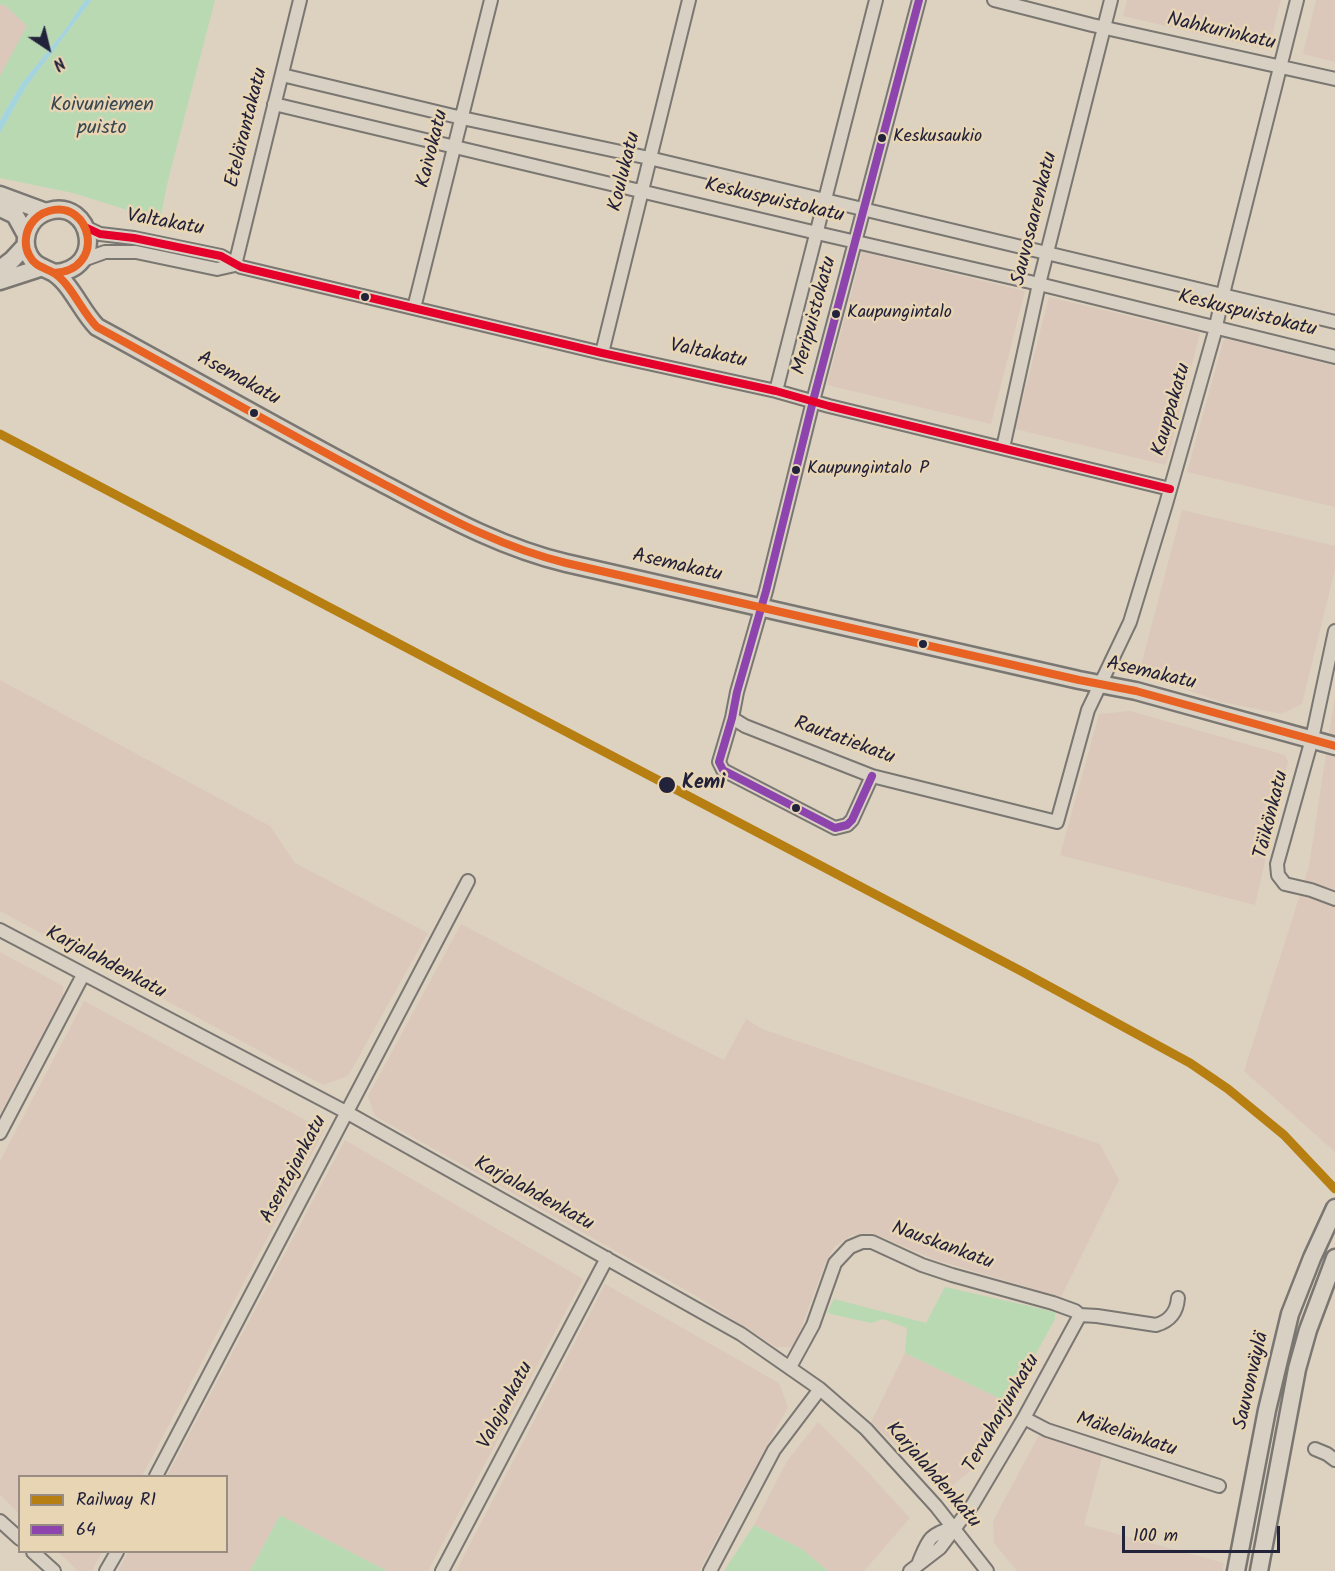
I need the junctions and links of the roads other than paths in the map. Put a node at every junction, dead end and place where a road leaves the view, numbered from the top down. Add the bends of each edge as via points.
1 (300, 0) edge
2 (491, 0) edge
3 (689, 0) edge
4 (876, 0) edge
5 (919, 0) edge
6 (994, 0) edge
7 (1110, 0) edge
8 (1297, 0) edge
9 (1104, 27) junction
10 (1280, 66) junction
11 (282, 75) junction
12 (1335, 79) edge
13 (274, 104) junction
14 (462, 118) junction
15 (455, 147) junction
16 (649, 158) junction
17 (641, 192) junction
18 (0, 195) edge
19 (825, 201) junction
20 (0, 208) edge
21 (864, 209) junction
22 (45, 212) junction
23 (85, 227) junction
24 (817, 233) junction
25 (26, 240) junction
26 (856, 241) junction
27 (1047, 254) junction
28 (78, 264) junction
29 (235, 265) junction
30 (0, 269) edge
31 (47, 270) junction
32 (0, 281) edge
33 (1039, 284) junction
34 (70, 289) junction
35 (1223, 294) junction
36 (414, 308) junction
37 (1335, 322) edge
38 (1215, 328) junction
39 (602, 353) junction
40 (1335, 357) edge
41 (776, 391) junction
42 (813, 401) junction
43 (1003, 448) junction
44 (1170, 489) junction
45 (761, 607) junction
46 (1335, 631) edge
47 (1101, 685) junction
48 (732, 718) junction
49 (1312, 739) junction
50 (1335, 746) edge
51 (872, 776) junction
52 (1057, 822) joint
53 (468, 881) dead end
54 (1335, 899) edge
55 (0, 930) edge
56 (83, 975) junction
57 (346, 1112) junction
58 (0, 1133) edge
59 (1335, 1208) edge
60 (607, 1258) junction
61 (1335, 1258) edge
62 (1178, 1298) dead end
63 (1080, 1316) junction
64 (790, 1367) junction
65 (820, 1389) junction
66 (1024, 1418) junction
67 (1315, 1449) dead end
68 (1335, 1460) edge
69 (157, 1475) edge
70 (1219, 1486) dead end
71 (0, 1521) edge
72 (953, 1528) junction
73 (18, 1537) edge
74 (35, 1553) edge
75 (116, 1553) edge
76 (914, 1567) edge
77 (54, 1571) edge
78 (106, 1571) edge
79 (441, 1571) edge
80 (710, 1571) edge
81 (987, 1571) edge
82 (1236, 1571) edge
83 (1259, 1571) edge

1 - 11 street, Etelärantakatu
2 - 14 street, Kaivokatu
3 - 16 street, Koulukatu
4 - 19 street, Meripuistokatu
5 - 21 street, Meripuistokatu
6 - 9 street, Nahkurinkatu
7 - 9 street, Sauvosaarenkatu
8 - 10 street, Kauppakatu
9 - 10 street, Nahkurinkatu
9 - 27 street, Sauvosaarenkatu
10 - 12 street, Nahkurinkatu
10 - 35 street, Kauppakatu
11 - 13 street, Etelärantakatu
11 - 14 street, Keskuspuistokatu
13 - 15 street, Keskuspuistokatu
13 - 29 street, Etelärantakatu
14 - 15 street, Kaivokatu
14 - 16 street, Keskuspuistokatu
15 - 17 street, Keskuspuistokatu
15 - 36 street, Kaivokatu
16 - 17 street, Koulukatu
16 - 19 street, Keskuspuistokatu
17 - 24 street, Keskuspuistokatu
17 - 39 street, Koulukatu
18 - 22 main road
19 - 21 street, Keskuspuistokatu
19 - 24 street, Meripuistokatu
20 - 25 main road via 15,215
21 - 26 street, Meripuistokatu
21 - 27 street, Keskuspuistokatu
22 - 23 main road via 64,210
22 - 25 main road via 30,225
23 - 28 main road via 89,244
23 - 29 street, Valtakatu via 100,234 221,256
24 - 26 street, Keskuspuistokatu
24 - 41 street, Meripuistokatu
25 - 30 main road
25 - 31 main road via 28,254
26 - 33 street, Keskuspuistokatu
26 - 42 street, Meripuistokatu
27 - 33 street, Sauvosaarenkatu
27 - 35 street, Keskuspuistokatu
28 - 29 street, Valtakatu via 105,252 136,252 217,269
28 - 31 main road via 64,272
28 - 34 main road
29 - 36 street, Valtakatu
31 - 32 main road
31 - 34 main road, Asemakatu
33 - 38 street, Keskuspuistokatu
33 - 43 street, Sauvosaarenkatu
34 - 45 main road, Asemakatu via 97,327 481,534 539,557
35 - 37 street, Keskuspuistokatu
35 - 38 street, Kauppakatu
36 - 39 street, Valtakatu
38 - 40 street, Keskuspuistokatu
38 - 44 street, Kauppakatu
39 - 41 street, Valtakatu
41 - 42 street, Valtakatu
42 - 43 street, Valtakatu
42 - 45 street, Meripuistokatu
43 - 44 street, Valtakatu
44 - 47 street, Kauppakatu via 1137,603
45 - 47 main road, Asemakatu
45 - 48 street
46 - 49 street, Täikönkatu
47 - 49 main road, Asemakatu
47 - 52 street, Kauppakatu via 1088,710
48 - 51 street, Rautatiekatu
48 - 51 street via 720,755 723,770 835,828 852,820
49 - 50 main road, Asemakatu
49 - 54 street, Täikönkatu via 1276,864 1285,884
51 - 52 street, Rautatiekatu
53 - 57 street, Asentajankatu
55 - 56 street, Karjalahdenkatu
56 - 57 street, Karjalahdenkatu
56 - 58 street
57 - 60 street, Karjalahdenkatu
57 - 69 street, Asentajankatu
59 - 82 main road, Sauvonväylä via 1290,1314 1266,1410
60 - 64 street, Karjalahdenkatu via 714,1317
60 - 79 street, Valajankatu
61 - 83 main road, Sauvonväylä via 1297,1370
62 - 63 street via 1172,1316 1156,1325
63 - 64 street, Nauskankatu via 1053,1303 952,1275 872,1242 862,1242 850,1247 835,1263 813,1325
63 - 66 street, Tervaharjunkatu
64 - 65 street, Karjalahdenkatu
65 - 72 street, Karjalahdenkatu via 883,1445
65 - 80 street via 774,1450
66 - 70 street, Mäkelänkatu via 1047,1430
66 - 72 street, Tervaharjunkatu via 973,1504
67 - 68 street
71 - 73 street
72 - 76 street via 931,1537
72 - 81 street, Karjalahdenkatu
74 - 77 street
75 - 78 street

